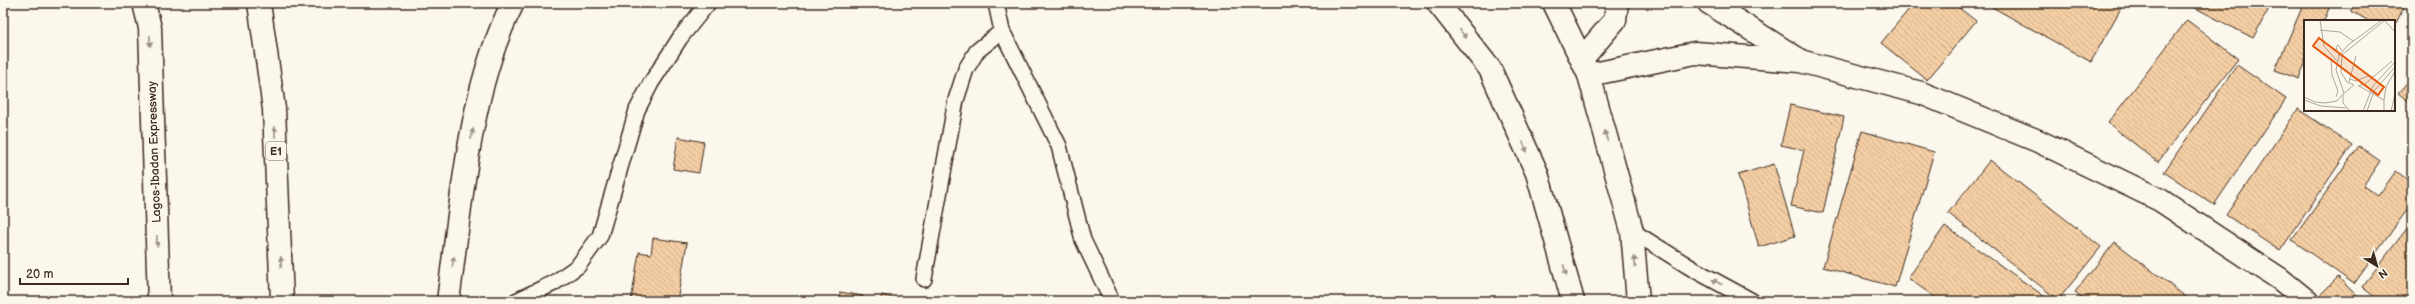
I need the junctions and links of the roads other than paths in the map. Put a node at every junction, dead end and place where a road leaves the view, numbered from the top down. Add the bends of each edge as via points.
1 (144, 3) edge
2 (259, 3) edge
3 (513, 3) edge
4 (708, 3) edge
5 (996, 3) edge
6 (1438, 3) edge
7 (1554, 3) edge
8 (1617, 3) edge
9 (1709, 3) edge
10 (1002, 31) junction
11 (1800, 61) junction
12 (1585, 67) junction
13 (1632, 231) junction
14 (924, 279) dead end
15 (159, 301) edge
16 (282, 301) edge
17 (448, 301) edge
18 (516, 301) edge
19 (1112, 301) edge
20 (1573, 301) edge
21 (1638, 301) edge
22 (1752, 301) edge
23 (2307, 301) edge

1 -> 15 main road, Lagos-Ibadan Expressway via 150,28
16 -> 2 main road, E1 via 274,109
17 -> 3 main road via 471,134 498,32
4 - 18 lane via 680,38 651,83 638,110 600,236 578,266 554,283
5 - 10 lane
6 -> 20 main road via 1490,69 1537,173
7 - 12 main road
8 - 12 main road via 1615,20
9 - 11 main road
10 - 14 lane via 977,51 966,69 958,94
10 - 19 lane via 1059,146 1083,240
11 - 12 main road via 1695,53
11 - 23 main road via 1921,93 2038,141 2160,200 2280,279
13 -> 12 main road
21 -> 13 main road
22 -> 13 lane via 1693,269

